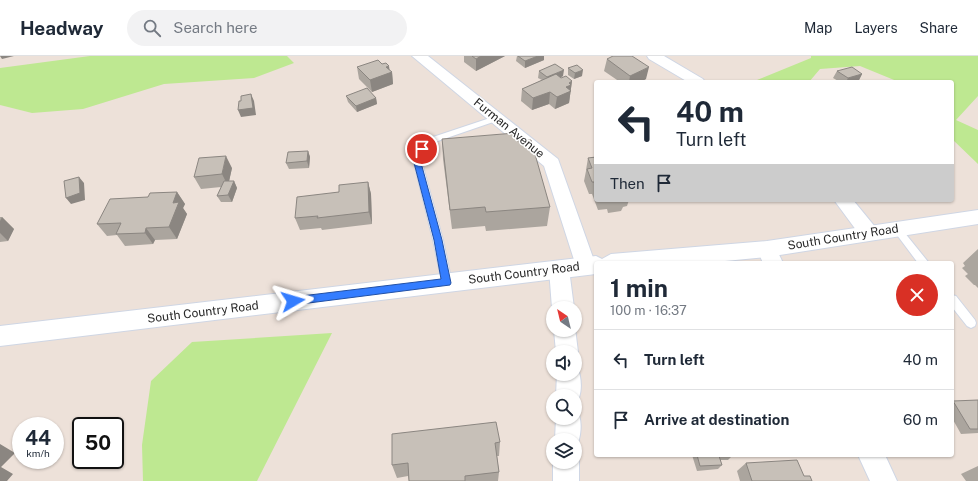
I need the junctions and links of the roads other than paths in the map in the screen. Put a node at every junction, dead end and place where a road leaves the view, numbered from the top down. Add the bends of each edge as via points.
1 (418, 56) edge
2 (654, 56) edge
3 (695, 80) edge
4 (496, 118) junction
5 (845, 202) edge
6 (978, 217) edge
7 (897, 229) junction
8 (869, 233) junction
9 (770, 256) edge
10 (656, 261) edge
11 (922, 261) edge
12 (591, 265) edge
13 (559, 269) junction
14 (447, 283) junction
15 (562, 301) edge
16 (954, 302) edge
17 (971, 323) dead end
18 (0, 336) edge
19 (872, 457) edge
20 (566, 469) edge
21 (566, 481) edge
22 (884, 481) edge

1 - 4 street, Furman Avenue
2 - 3 street
4 - 12 street, Furman Avenue via 552,163
4 - 14 lane via 435,137 422,149 417,159
5 - 8 street
6 - 7 main road, South Country Road
7 - 8 main road, South Country Road
7 - 11 lane
8 - 9 main road, South Country Road
9 - 10 main road, South Country Road
12 - 13 main road, South Country Road
13 - 14 main road, South Country Road
13 - 15 street
14 - 18 main road, South Country Road
16 - 17 lane
19 - 22 street
20 - 21 street

